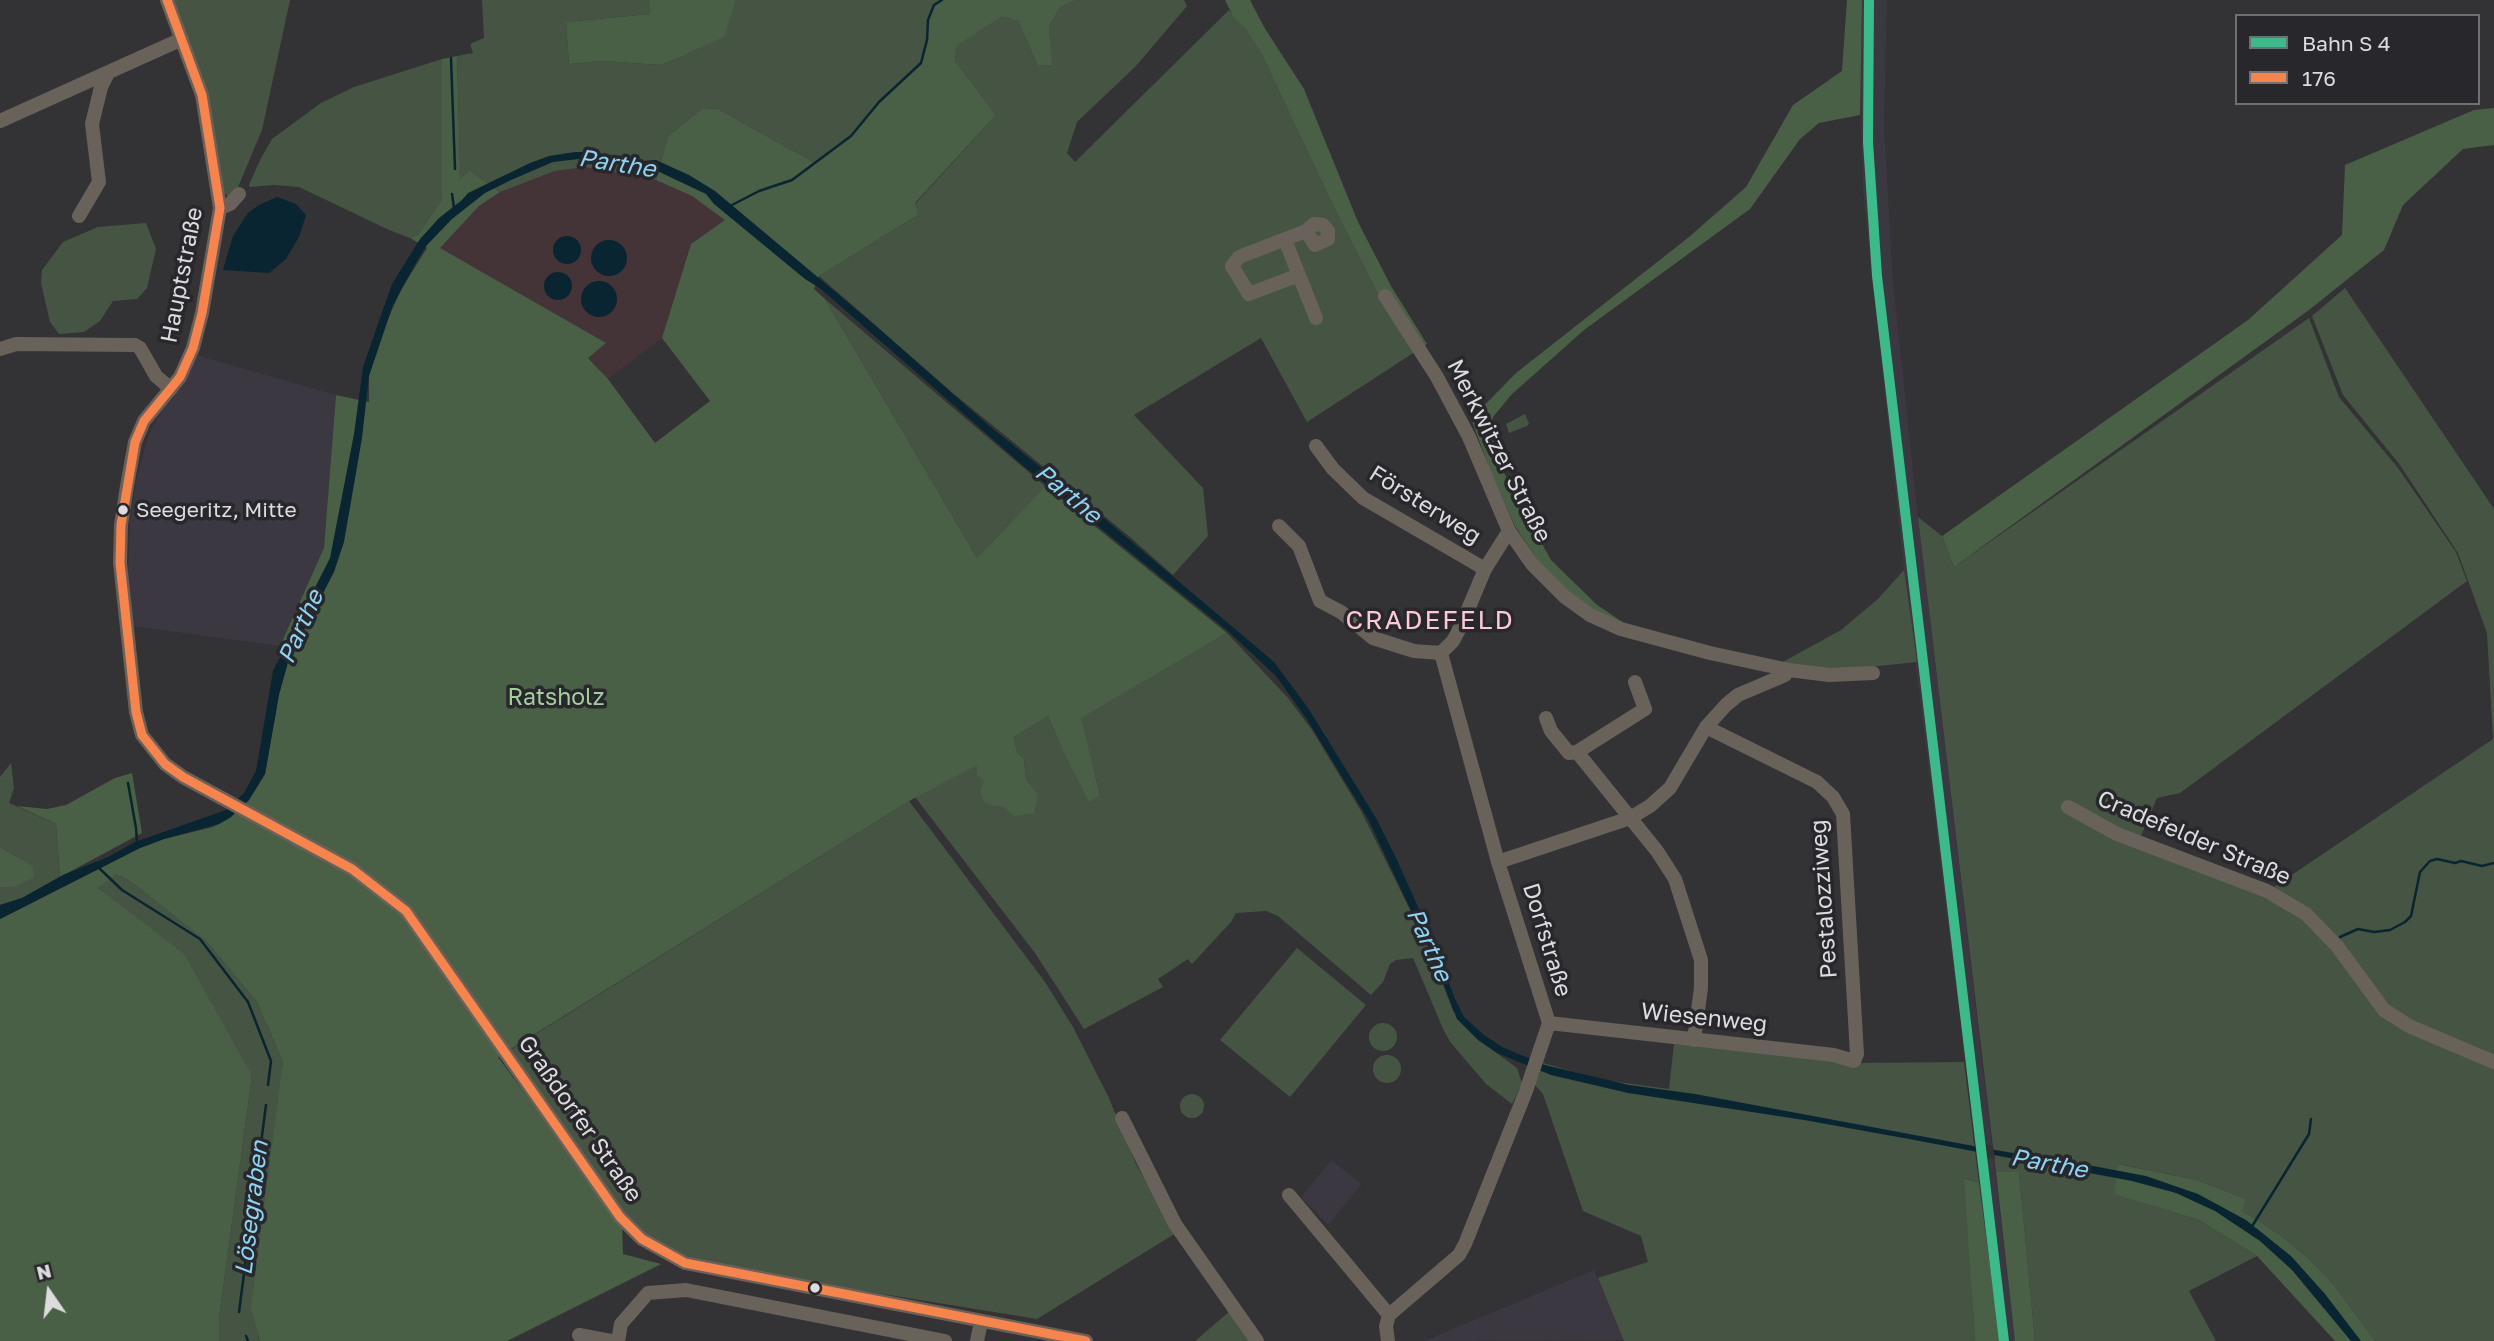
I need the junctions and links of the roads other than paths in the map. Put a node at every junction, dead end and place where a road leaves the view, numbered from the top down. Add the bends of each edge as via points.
1 (167, 0) edge
2 (182, 38) junction
3 (108, 73) junction
4 (0, 121) edge
5 (239, 194) dead end
6 (220, 208) junction
7 (79, 216) dead end
8 (1306, 231) dead end
9 (1285, 240) junction
10 (1299, 275) junction
11 (1385, 296) dead end
12 (1316, 318) dead end
13 (0, 349) edge
14 (171, 389) junction
15 (1316, 446) dead end
16 (1279, 526) dead end
17 (1509, 531) junction
18 (1485, 569) junction
19 (1441, 653) junction
20 (1789, 670) junction
21 (1873, 673) dead end
22 (1635, 682) dead end
23 (1546, 718) dead end
24 (1706, 727) junction
25 (1577, 752) junction
26 (224, 799) joint
27 (2068, 807) dead end
28 (1630, 818) junction
29 (1499, 862) junction
30 (1549, 1023) junction
31 (1694, 1040) junction
32 (1854, 1061) joint
33 (2494, 1062) edge
34 (1122, 1118) dead end
35 (1289, 1195) dead end
36 (1389, 1315) junction
37 (981, 1322) junction
38 (579, 1335) dead end
39 (611, 1341) edge
40 (618, 1341) edge
41 (945, 1341) edge
42 (977, 1341) edge
43 (1086, 1341) edge
44 (1257, 1341) edge
45 (1388, 1341) edge

1 - 2 street, Hauptstraße
2 - 3 street
2 - 6 street, Hauptstraße via 202,95
3 - 4 street
3 - 7 street via 92,124 100,182
5 - 6 street
6 - 14 street, Hauptstraße via 198,331
8 - 9 street
9 - 10 street
9 - 10 street via 1240,257 1232,266 1250,294
10 - 12 street
11 - 17 street, Merkwitzer Straße via 1469,437
13 - 14 street via 16,344 135,345
14 - 26 street, Hauptstraße via 144,421 135,442 121,525 120,563 136,712 142,735 165,764
15 - 18 street, Försterweg via 1363,498
16 - 19 street via 1299,546 1320,600 1373,638 1414,651
17 - 18 street
17 - 20 street, Merkwitzer Straße via 1532,564 1590,615 1621,629
18 - 19 street via 1461,626
19 - 29 street, Dorfstraße
20 - 21 street, Merkwitzer Straße via 1829,676
20 - 24 street via 1785,676 1738,695
22 - 25 street via 1645,709
23 - 25 street via 1569,753
24 - 28 street via 1670,788
24 - 32 street, Pestalozziweg via 1817,782 1843,814
25 - 28 street
26 - 37 street, Graßdorfer Straße via 352,869 406,911 620,1217 642,1239 685,1263
27 - 33 street, Cradefelder Straße via 2117,834 2267,891 2306,914 2337,946 2384,1010 2409,1026
28 - 29 street
28 - 31 street via 1675,879 1694,932 1702,960
29 - 30 street, Dorfstraße
30 - 31 street, Wiesenweg
30 - 36 street, Dorfstraße via 1459,1255
31 - 32 street, Wiesenweg
34 - 44 street via 1175,1224
35 - 36 street
36 - 45 street
37 - 42 street
37 - 43 street, Graßdorfer Straße
38 - 39 street
40 - 41 street via 621,1324 648,1293 686,1290

